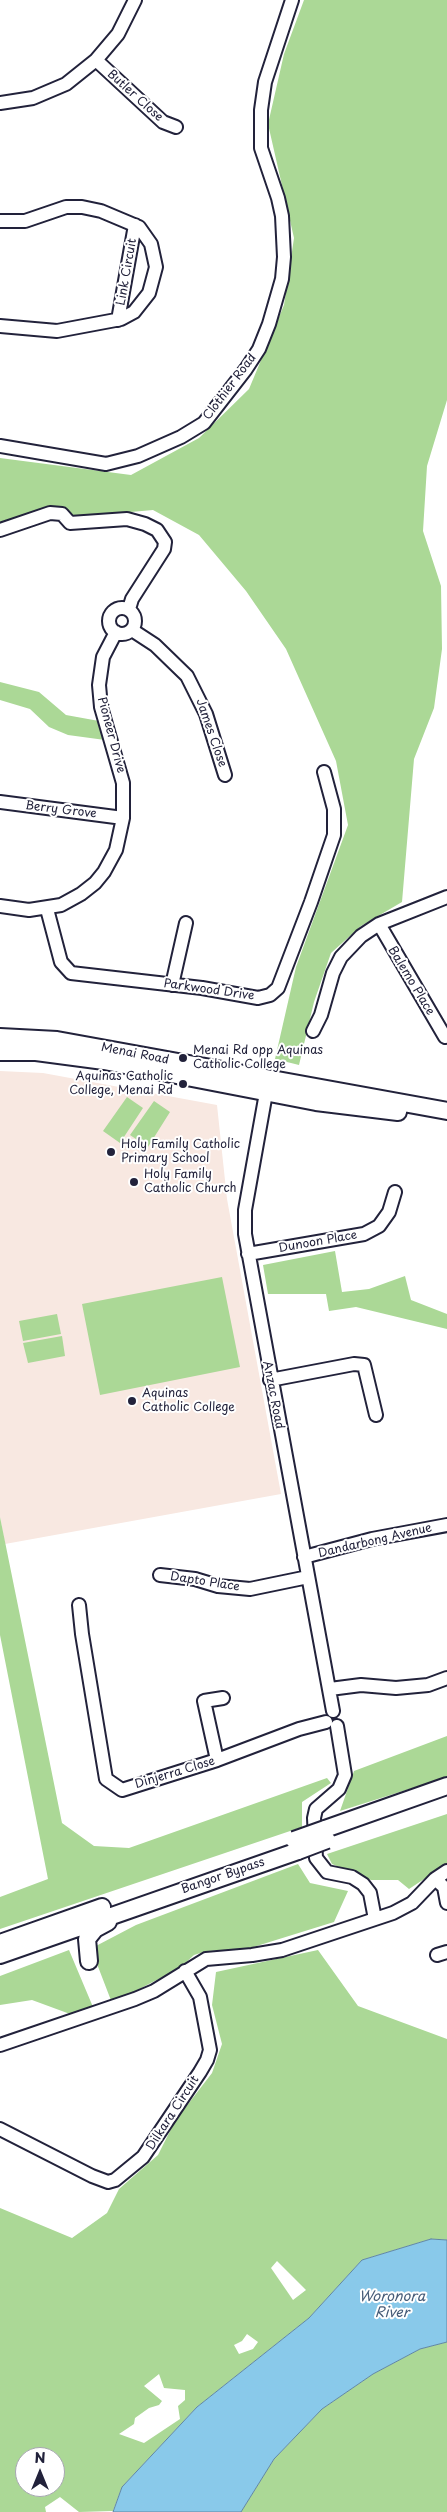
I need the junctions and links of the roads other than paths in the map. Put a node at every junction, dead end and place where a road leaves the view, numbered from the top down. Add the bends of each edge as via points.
1 (135, 0) edge
2 (292, 0) edge
3 (96, 60) junction
4 (0, 102) edge
5 (176, 127) dead end
6 (0, 222) edge
7 (135, 225) junction
8 (118, 320) junction
9 (0, 326) edge
10 (0, 446) edge
11 (0, 530) edge
12 (129, 609) junction
13 (132, 630) junction
14 (116, 632) junction
15 (324, 772) dead end
16 (225, 775) dead end
17 (0, 802) edge
18 (123, 818) junction
19 (447, 897) edge
20 (0, 906) edge
21 (47, 909) junction
22 (186, 923) dead end
23 (379, 924) junction
24 (172, 984) junction
25 (313, 1031) dead end
26 (0, 1037) edge
27 (445, 1037) dead end
28 (0, 1052) edge
29 (267, 1086) junction
30 (447, 1111) edge
31 (447, 1119) edge
32 (395, 1192) dead end
33 (248, 1254) junction
34 (270, 1380) junction
35 (376, 1415) dead end
36 (447, 1525) edge
37 (304, 1558) junction
38 (160, 1574) dead end
39 (308, 1577) junction
40 (79, 1605) dead end
41 (447, 1678) edge
42 (330, 1689) junction
43 (223, 1698) dead end
44 (332, 1720) junction
45 (217, 1760) junction
46 (447, 1786) edge
47 (447, 1798) edge
48 (326, 1834) junction
49 (296, 1845) junction
50 (447, 1871) edge
51 (435, 1879) junction
52 (447, 1903) edge
53 (136, 1906) junction
54 (375, 1919) junction
55 (52, 1937) junction
56 (0, 1943) edge
57 (0, 1955) edge
58 (185, 1971) junction
59 (0, 2045) edge
60 (0, 2129) edge

1 - 3 street via 118,34
2 - 10 street, Clothier Road via 264,82 260,110 260,148 282,216 282,279 269,324 246,369 204,423 182,437 138,456 106,464
3 - 4 street via 52,91 33,98
3 - 5 street, Butler Close via 163,122
6 - 7 street, Link Circuit via 25,221 57,208 75,206 112,215
7 - 8 street, Link Circuit
7 - 8 street, Link Circuit via 151,244 156,276 144,301 134,312
8 - 9 street, Link Circuit via 57,331
11 - 12 street via 50,513 62,514 70,523 127,519 157,530 165,542 164,549
12 - 13 street via 135,619
12 - 14 street via 116,608 110,614 110,626
13 - 14 street via 124,634
13 - 16 street, James Close via 155,645 187,676 206,714
14 - 18 street, Pioneer Drive via 103,657 98,685 101,707 124,783
15 - 24 street, Parkwood Drive via 334,809 334,835 278,988 270,995 258,998
17 - 18 street, Berry Grove
18 - 21 street, Pioneer Drive via 116,850 104,872 81,894
19 - 23 street
20 - 21 street, Pioneer Drive
21 - 24 street, Parkwood Drive via 61,962 71,973
22 - 24 street
23 - 25 street via 361,936 341,957 332,973 322,1015
23 - 27 street, Balemo Place
26 - 29 main road, Menai Road via 57,1040
28 - 29 main road, Menai Road via 36,1052
29 - 30 main road, Menai Road
29 - 31 main road, Menai Road via 316,1102
29 - 33 street, Anzac Road via 245,1210
32 - 33 street, Dunoon Place via 389,1212 379,1226 364,1234
33 - 34 street, Anzac Road
34 - 35 street via 345,1365 364,1365
34 - 37 street, Anzac Road
36 - 37 street, Dandarbong Avenue via 372,1539
37 - 39 street, Anzac Road
38 - 39 street, Dapto Place via 250,1589
39 - 42 street, Anzac Road
40 - 45 street, Dinjerra Close via 106,1779 122,1790
41 - 42 street via 428,1686 361,1685
42 - 44 street, Anzac Road
43 - 45 street via 204,1701
44 - 45 street, Dinjerra Close
44 - 54 street, Anzac Road via 346,1775 339,1789 316,1809 316,1858 327,1872 352,1877 363,1884 370,1893
46 - 48 main road, Bangor Bypass
47 - 48 main road, Bangor Bypass
48 - 49 main road, Bangor Bypass, bridge
49 - 53 main road, Bangor Bypass
49 - 56 main road, Bangor Bypass
50 - 51 street
51 - 52 street via 444,1887
51 - 54 street via 403,1909
53 - 55 main road, Bangor Bypass
53 - 55 main road via 95,1928 87,1939 89,1962 73,1940
54 - 58 street via 275,1952 206,1959
55 - 57 main road, Bangor Bypass
58 - 59 street via 135,1999
58 - 60 street, Dilkara Circuit via 200,1997 210,2050 200,2072 144,2157 108,2182

